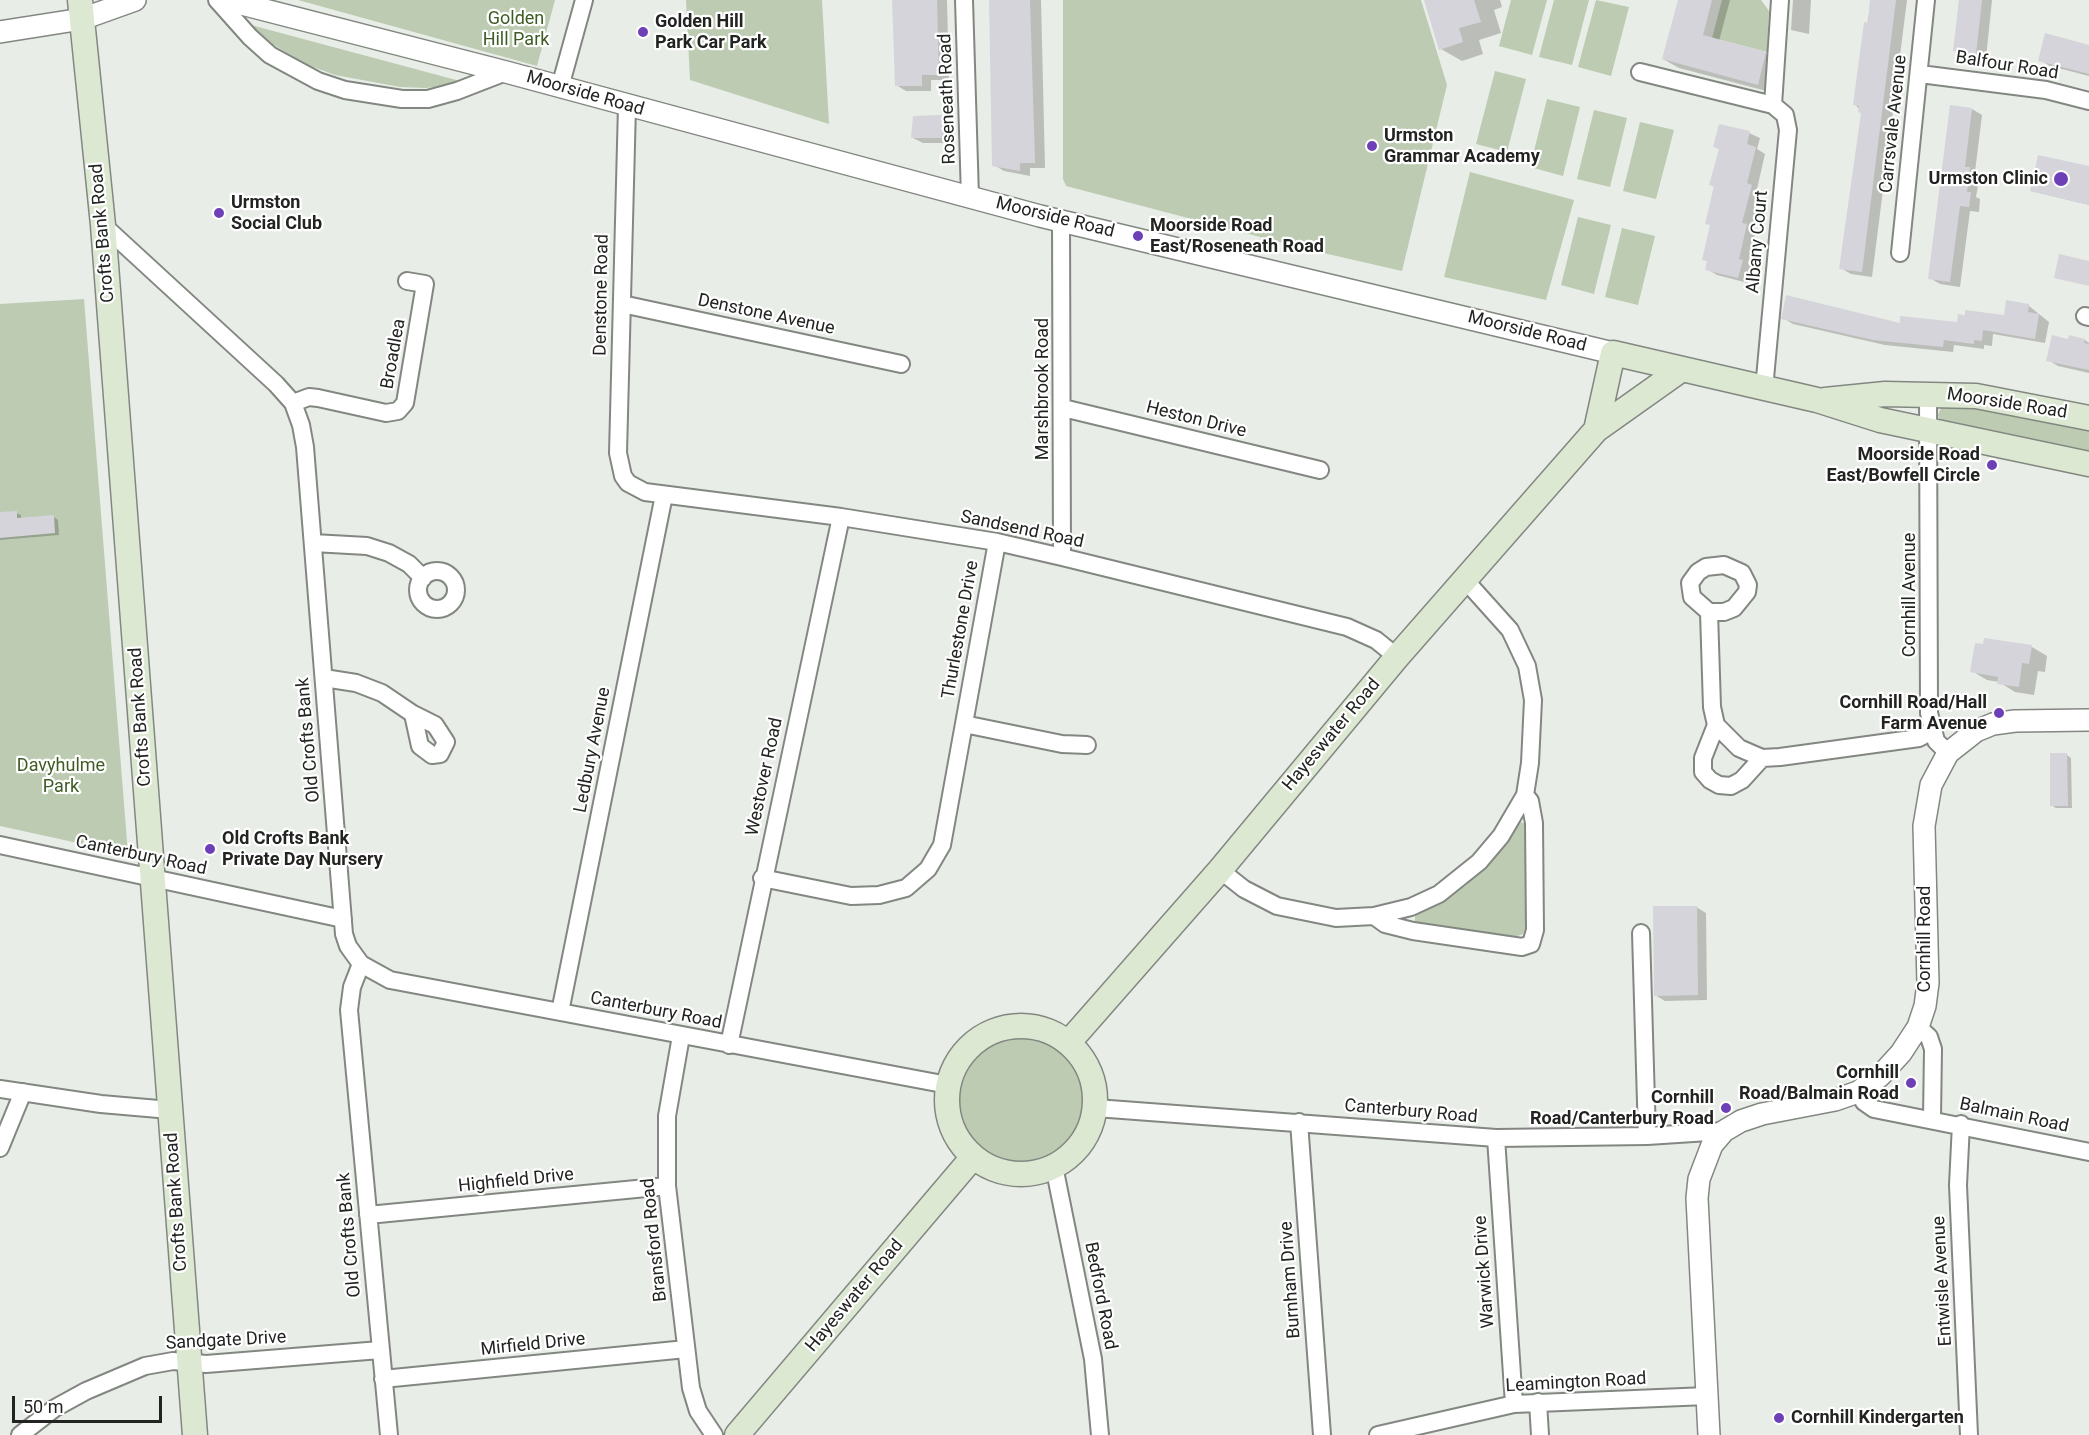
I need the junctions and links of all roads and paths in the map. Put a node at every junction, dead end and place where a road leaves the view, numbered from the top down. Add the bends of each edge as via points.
1 (135, 0) edge
2 (217, 0) edge
3 (226, 0) edge
4 (584, 0) edge
5 (964, 0) edge
6 (1780, 0) edge
7 (1926, 0) edge
8 (81, 10) edge
9 (0, 32) edge
10 (506, 72) junction
11 (1640, 72) dead end
12 (1920, 74) junction
13 (560, 87) junction
14 (2089, 101) edge
15 (1773, 105) junction
16 (627, 106) junction
17 (970, 197) junction
18 (1061, 220) junction
19 (103, 225) junction
20 (1900, 253) dead end
21 (407, 281) dead end
22 (622, 304) junction
23 (1613, 353) junction
24 (901, 364) dead end
25 (1682, 369) junction
26 (1764, 389) junction
27 (1928, 393) junction
28 (1816, 400) junction
29 (293, 404) junction
30 (1063, 408) junction
31 (2089, 418) edge
32 (1596, 430) junction
33 (1929, 431) junction
34 (2089, 464) edge
35 (1320, 470) dead end
36 (628, 483) joint
37 (664, 495) junction
38 (841, 518) junction
39 (997, 542) junction
40 (313, 543) junction
41 (1062, 557) junction
42 (423, 578) dead end
43 (1466, 581) junction
44 (1709, 612) dead end
45 (1397, 657) junction
46 (324, 678) junction
47 (413, 714) dead end
48 (2089, 720) edge
49 (964, 724) junction
50 (1716, 725) junction
51 (1932, 731) junction
52 (1087, 745) dead end
53 (1948, 753) junction
54 (1762, 758) junction
55 (1525, 795) junction
56 (0, 845) edge
57 (1220, 870) junction
58 (152, 878) junction
59 (762, 878) junction
60 (1374, 916) junction
61 (343, 920) junction
62 (1641, 933) dead end
63 (361, 964) junction
64 (560, 1012) junction
65 (1918, 1027) junction
66 (681, 1036) junction
67 (1069, 1042) junction
68 (729, 1045) junction
69 (948, 1085) junction
70 (0, 1089) edge
71 (23, 1092) junction
72 (1858, 1092) junction
73 (1096, 1108) junction
74 (170, 1110) junction
75 (1932, 1118) junction
76 (1299, 1122) junction
77 (1960, 1129) junction
78 (1724, 1131) junction
79 (1647, 1136) junction
80 (1496, 1138) junction
81 (0, 1148) edge
82 (2089, 1152) edge
83 (973, 1157) junction
84 (1054, 1167) junction
85 (668, 1186) junction
86 (368, 1215) junction
87 (686, 1349) junction
88 (380, 1350) junction
89 (189, 1362) junction
90 (383, 1379) junction
91 (1707, 1396) junction
92 (1538, 1402) junction
93 (1514, 1404) junction
94 (20, 1435) edge
95 (195, 1435) edge
96 (388, 1435) edge
97 (714, 1435) edge
98 (737, 1435) edge
99 (1100, 1435) edge
100 (1322, 1435) edge
101 (1378, 1435) edge
102 (1540, 1435) edge
103 (1709, 1435) edge
104 (1969, 1435) edge

1 - 8 street
2 - 10 street, Moorside Road via 270,55 318,81 345,90 428,99
3 - 10 street, Moorside Road
4 - 13 street
5 - 17 street, Roseneath Road
6 - 15 street
7 - 12 street, Carrsvale Avenue
8 - 9 street
8 - 19 main road, Crofts Bank Road
10 - 13 street, Moorside Road
11 - 15 street
12 - 14 street, Balfour Road via 2038,89
12 - 20 street, Carrsvale Avenue
13 - 16 street, Moorside Road
15 - 26 street, Albany Court via 1785,115 1788,130
16 - 17 street, Moorside Road
16 - 22 street, Denstone Road
17 - 18 street, Moorside Road
18 - 23 street, Moorside Road
18 - 30 street, Marshbrook Road
19 - 29 street, Old Crofts Bank
19 - 58 main road, Crofts Bank Road
21 - 29 street, Broadlea via 425,284 405,403 398,411 386,413 309,397
22 - 24 street, Denstone Avenue
22 - 36 street, Denstone Road via 618,453
23 - 25 main road, Moorside Road
23 - 32 main road, Hayeswater Road
25 - 26 main road, Moorside Road
25 - 32 main road, Hayeswater Road
26 - 28 main road, Moorside Road
27 - 28 main road, Moorside Road
27 - 31 main road, Moorside Road via 1976,396
27 - 33 street, Cornhill Avenue
28 - 33 main road, Moorside Road
29 - 40 street, Old Crofts Bank via 305,447
30 - 35 street, Heston Drive
30 - 41 street, Marshbrook Road
32 - 43 main road, Hayeswater Road
33 - 34 main road, Moorside Road
33 - 51 street, Cornhill Avenue
36 - 37 street, Sandsend Road via 645,492
37 - 38 street, Sandsend Road
37 - 64 street, Ledbury Avenue
38 - 39 street, Sandsend Road
38 - 59 street, Westover Road
39 - 41 street, Sandsend Road
39 - 49 street, Thurlestone Drive
40 - 42 street via 367,546 389,552
40 - 46 street, Old Crofts Bank
41 - 45 street, Sandsend Road via 1347,627 1376,640
43 - 45 main road, Hayeswater Road
43 - 55 street via 1510,630 1527,666 1533,717
44 - 50 street
45 - 57 main road, Hayeswater Road
46 - 47 street via 356,683 382,693
46 - 61 street, Old Crofts Bank
48 - 53 street, Cornhill Road via 1993,724 1976,731
49 - 52 street, Thurlestone Drive via 1062,744
49 - 59 street, Thurlestone Drive via 942,845 928,869 906,888 879,895 851,896
50 - 54 street via 1739,748
50 - 54 street via 1703,758 1703,772 1710,780 1731,786
51 - 53 street, Cornhill Avenue
51 - 54 street via 1919,738
53 - 65 street, Cornhill Road via 1931,785 1924,826 1928,982
55 - 60 street via 1501,836 1457,882 1412,907
55 - 60 street via 1534,823 1535,930 1531,944 1522,947 1413,931 1385,924
56 - 58 street, Canterbury Road
57 - 60 street via 1244,889 1277,906 1336,918
57 - 67 main road, Hayeswater Road
58 - 61 street, Canterbury Road
58 - 74 main road, Crofts Bank Road
59 - 68 street, Westover Road
61 - 63 street, Old Crofts Bank via 348,946
62 - 79 street
63 - 64 street, Canterbury Road via 390,980
63 - 86 street, Old Crofts Bank via 349,1010
64 - 66 street, Canterbury Road
65 - 72 street, Cornhill Road via 1880,1076
65 - 75 street, Balmain Road via 1934,1048
66 - 68 street, Canterbury Road
66 - 85 street, Bransford Road via 667,1116
67 - 69 main road via 1029,1025 987,1033 970,1045 957,1062
67 - 73 main road via 1084,1058 1094,1082
68 - 69 street, Canterbury Road
69 - 83 main road via 947,1108 952,1126
70 - 71 street
71 - 74 street
71 - 81 street
72 - 75 street, Balmain Road via 1874,1109
72 - 78 street, Cornhill Road via 1762,1114
73 - 76 street, Canterbury Road
73 - 84 main road via 1084,1138 1074,1152
74 - 89 main road, Crofts Bank Road
75 - 77 street, Balmain Road
76 - 80 street, Canterbury Road
76 - 100 street, Burnham Drive
77 - 82 street, Balmain Road
77 - 104 street, Entwisle Avenue via 1958,1185
78 - 79 street, Canterbury Road
78 - 91 street via 1712,1145 1699,1179
79 - 80 street, Canterbury Road
80 - 93 street, Warwick Drive
83 - 84 main road via 1001,1172 1019,1174
83 - 98 main road, Hayeswater Road
84 - 99 street, Bedford Road via 1091,1349
85 - 86 street, Highfield Drive
85 - 87 street, Bransford Road
86 - 88 street, Old Crofts Bank
87 - 90 street, Mirfield Drive
87 - 97 street, Bransford Road via 698,1411
88 - 89 street, Sandgate Drive via 206,1364
88 - 90 street, Old Crofts Bank
89 - 94 street, Sandgate Drive via 145,1366 115,1377 55,1408
89 - 95 main road, Crofts Bank Road
90 - 96 street, Old Crofts Bank
91 - 92 street, Leamington Road
91 - 103 street
92 - 93 street, Leamington Road
92 - 102 street
93 - 101 street, Leamington Road

